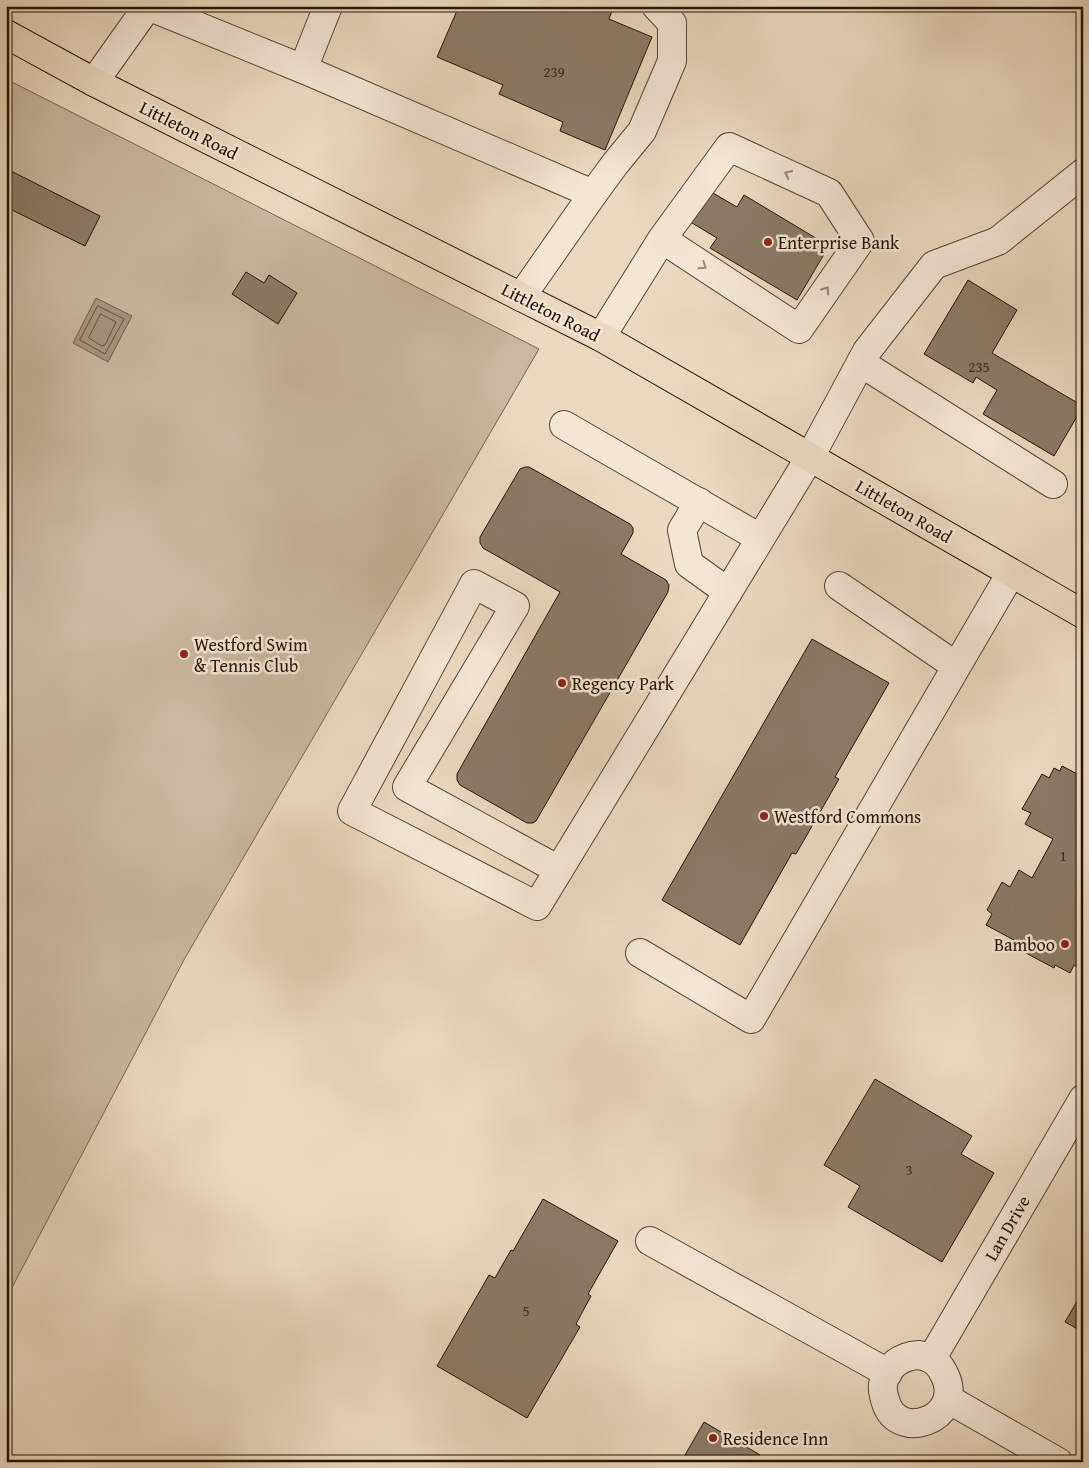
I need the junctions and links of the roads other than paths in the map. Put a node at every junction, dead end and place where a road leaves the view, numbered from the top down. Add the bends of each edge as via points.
1 (328, 6) edge
2 (656, 6) edge
3 (6, 34) edge
4 (303, 69) junction
5 (94, 82) junction
6 (1083, 173) edge
7 (593, 194) junction
8 (662, 239) junction
9 (522, 296) junction
10 (601, 337) junction
11 (861, 363) junction
12 (564, 425) dead end
13 (810, 457) junction
14 (1053, 484) dead end
15 (699, 502) junction
16 (760, 538) junction
17 (1011, 573) junction
18 (839, 586) dead end
19 (728, 592) junction
20 (1083, 614) edge
21 (956, 666) junction
22 (559, 870) junction
23 (640, 953) dead end
24 (1083, 1099) edge
25 (650, 1241) dead end
26 (932, 1358) junction
27 (888, 1373) junction
28 (948, 1399) junction
29 (1058, 1462) edge

1 - 4 street
2 - 7 street via 672,23 672,61 642,132
3 - 5 main road, Littleton Road
4 - 5 street via 148,6
4 - 7 street
5 - 9 main road, Littleton Road
6 - 11 street via 998,242 934,265
7 - 9 street
8 -> 8 street via 799,329 860,241 829,193 729,147
8 - 10 street
9 - 10 main road, Littleton Road
10 - 13 main road, Littleton Road
11 - 13 street
11 - 14 street
12 - 15 street
13 - 16 street
13 - 17 main road, Littleton Road
15 - 16 street
15 - 19 street via 682,530 689,564
16 - 19 street
17 - 20 main road, Littleton Road
17 - 21 street
18 - 21 street
19 - 22 street
21 - 23 street via 751,1019
22 - 22 street via 537,906 352,811 474,584 516,606 407,787
24 - 26 street, Lan Drive
25 - 27 street
26 - 27 street via 909,1356 897,1361
26 - 28 street via 943,1372 948,1385
27 - 28 street via 883,1385 885,1402 894,1418 904,1422 928,1421 940,1414
28 - 29 street

